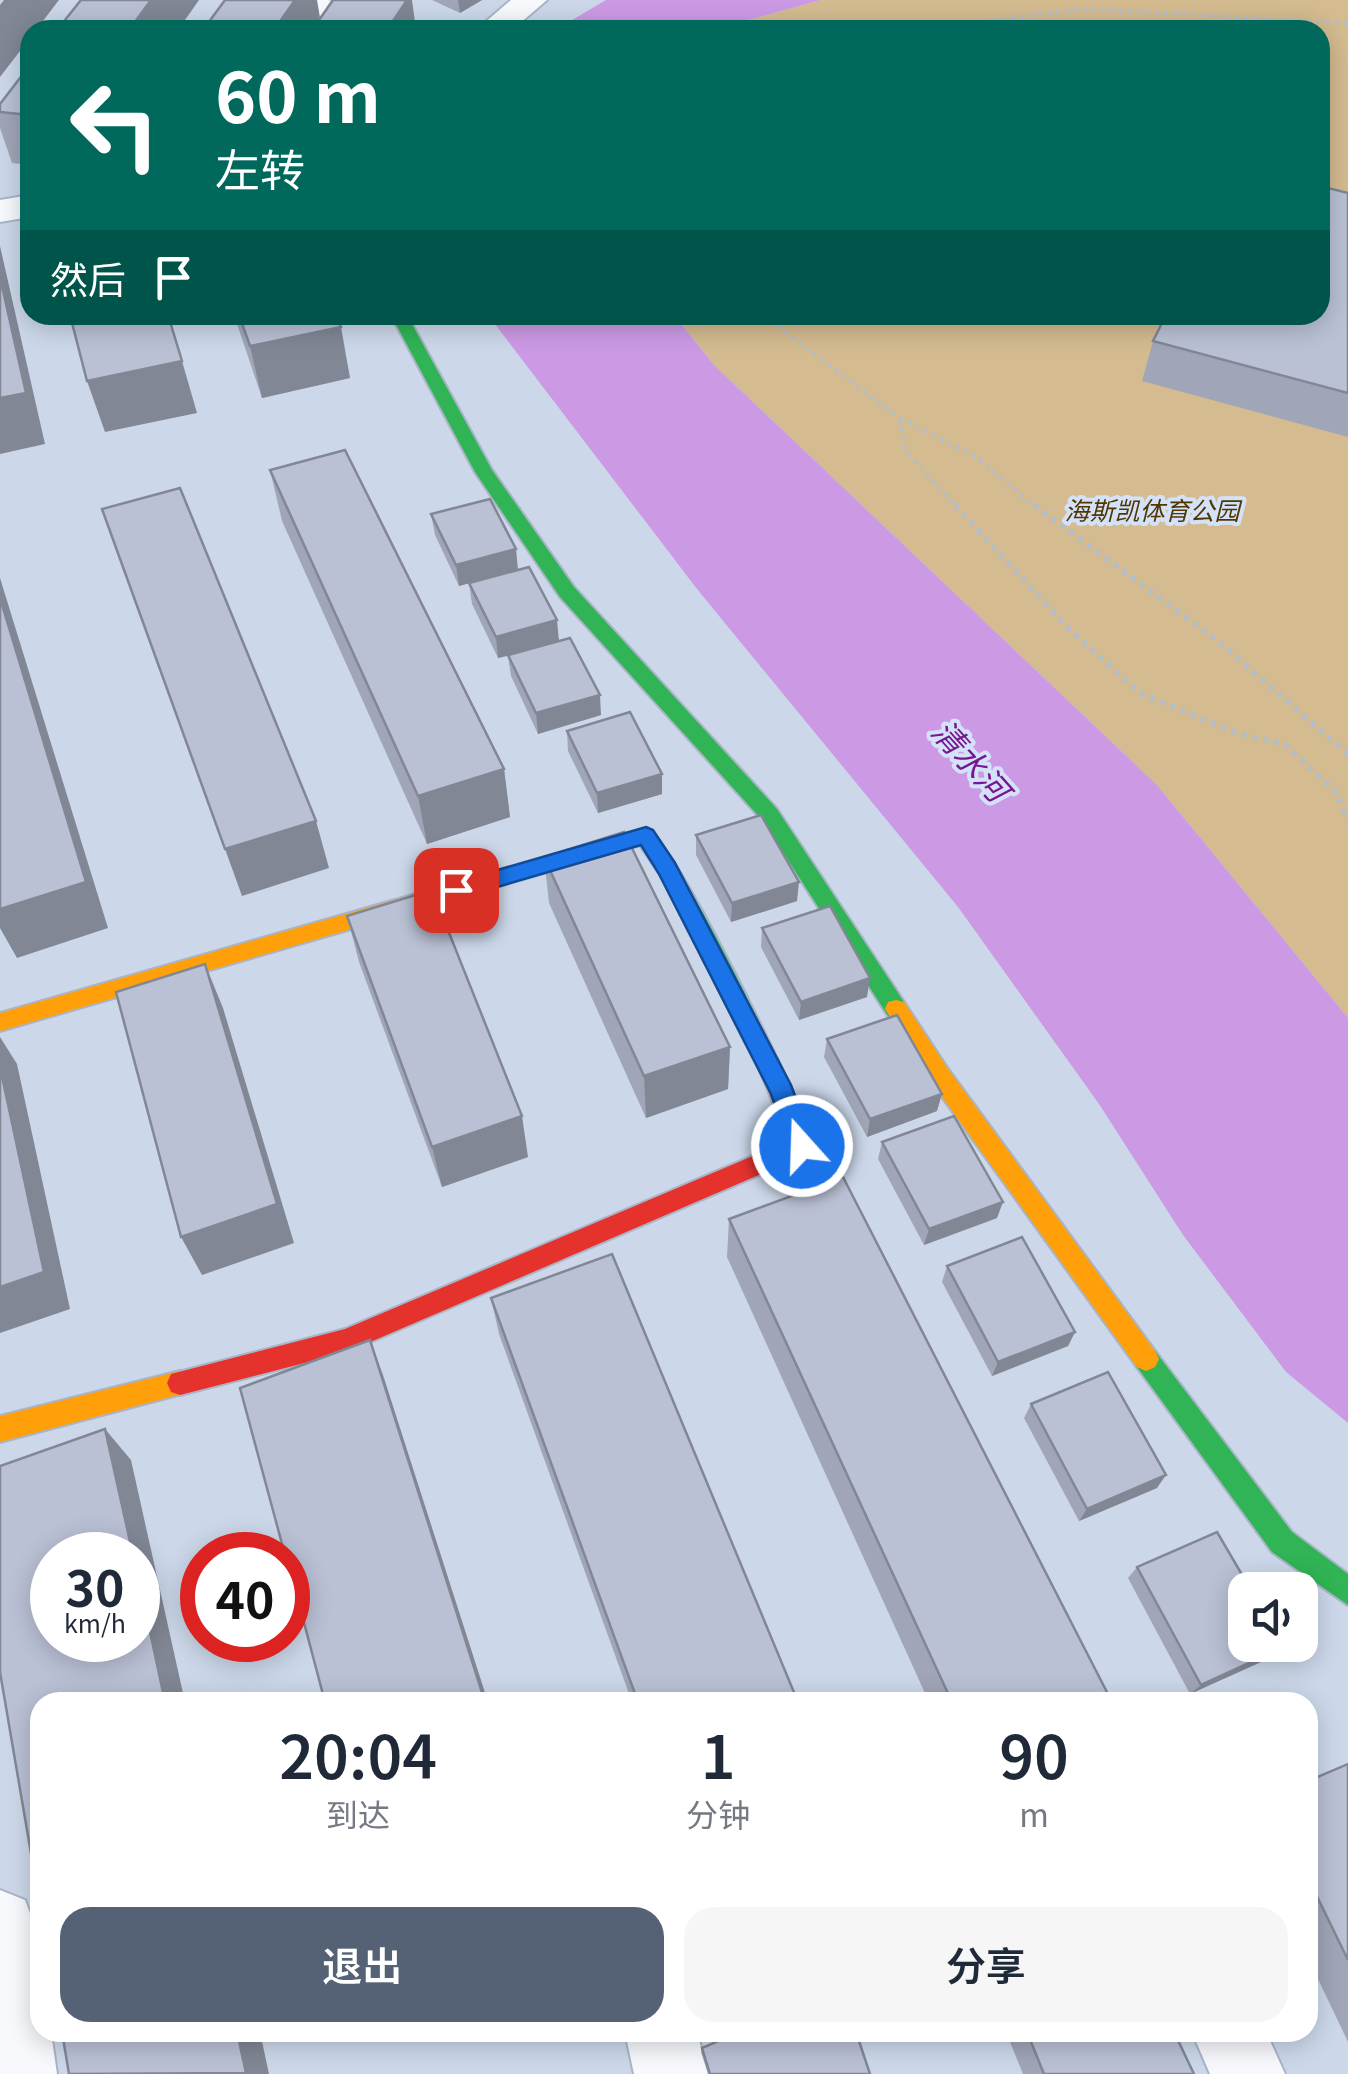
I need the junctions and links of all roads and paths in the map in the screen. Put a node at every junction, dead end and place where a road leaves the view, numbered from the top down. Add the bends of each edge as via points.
1 (291, 0) edge
2 (530, 0) edge
3 (369, 20) edge
4 (505, 20) edge
5 (992, 20) edge
6 (1279, 20) edge
7 (404, 325) edge
8 (776, 325) edge
9 (898, 418) junction
10 (1348, 754) edge
11 (1348, 820) edge
12 (0, 1022) edge
13 (0, 1429) edge
14 (1348, 1591) edge
15 (0, 1925) edge
16 (663, 2042) edge
17 (1233, 2042) edge
18 (20, 2074) edge
19 (671, 2074) edge
20 (1248, 2074) edge

1 - 3 street
2 - 4 street
5 - 6 path via 1088,9
7 - 14 street via 484,472 567,592 770,814 940,1076 1187,1416 1282,1542
8 - 9 path
9 - 10 path via 974,456 1219,642
9 - 11 path via 907,454 1068,628 1140,693 1239,734 1285,744 1335,792
12 - 13 street via 646,836 782,1092 802,1146 347,1340
15 - 18 street
16 - 19 street
17 - 20 street

